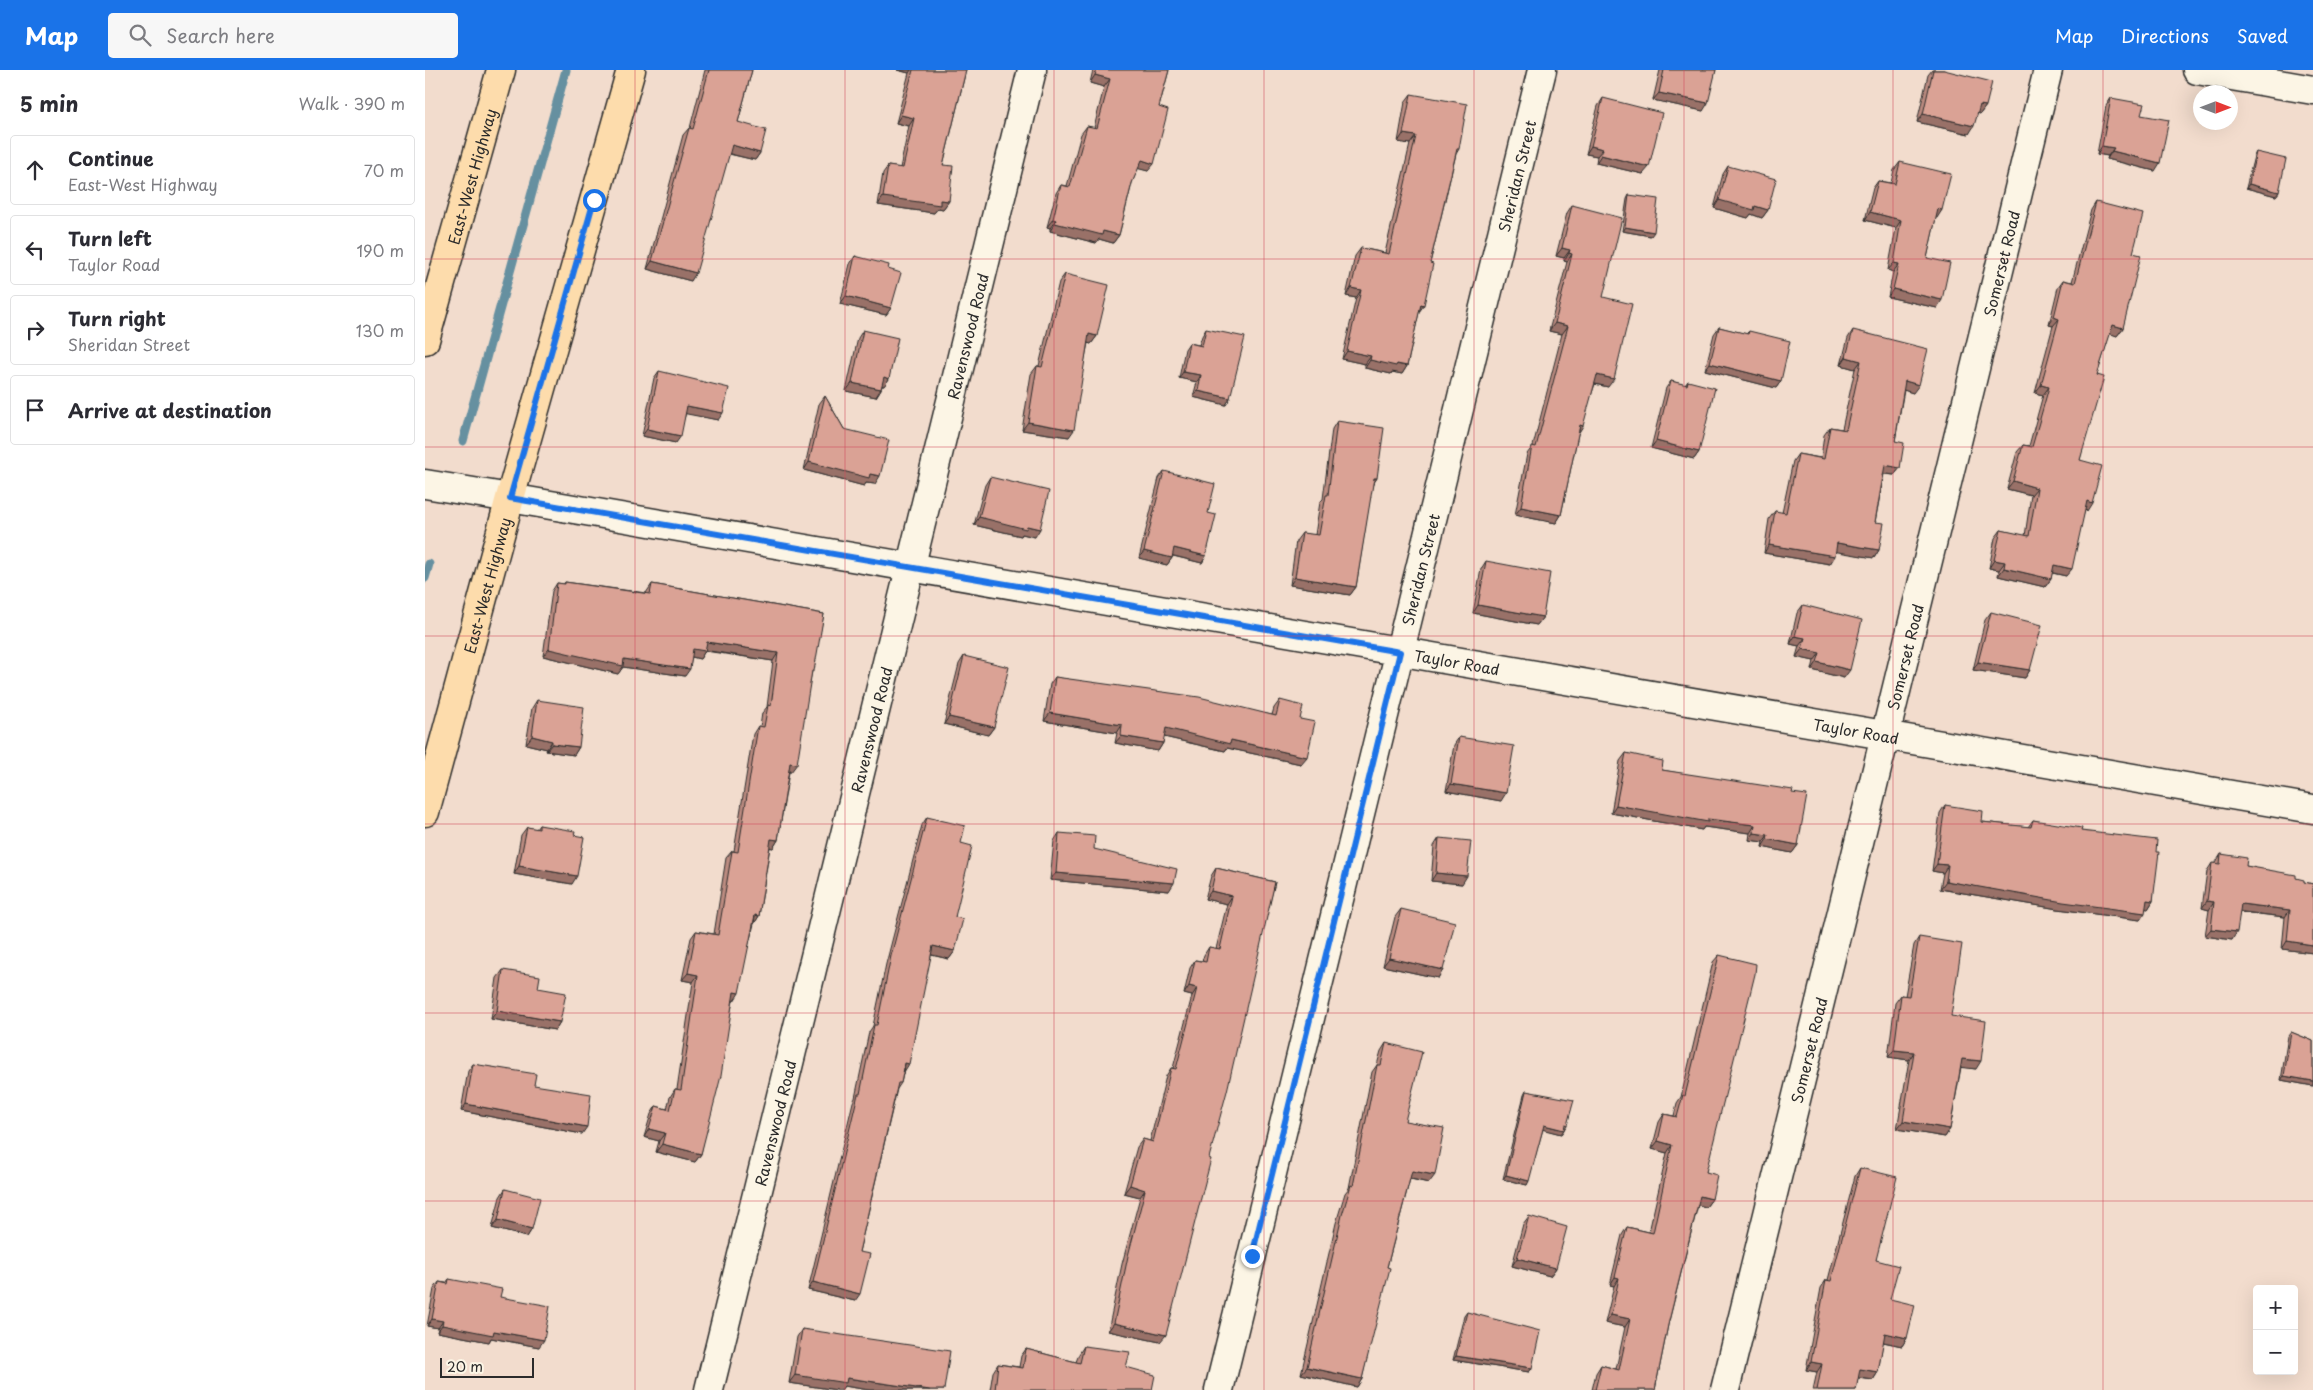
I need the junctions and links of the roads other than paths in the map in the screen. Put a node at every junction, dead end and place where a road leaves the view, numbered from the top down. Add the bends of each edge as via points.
1 (501, 70) edge
2 (631, 70) edge
3 (1032, 70) edge
4 (1542, 70) edge
5 (2048, 70) edge
6 (2197, 70) edge
7 (2313, 90) edge
8 (425, 340) edge
9 (425, 484) edge
10 (510, 498) junction
11 (910, 568) junction
12 (1400, 652) junction
13 (1885, 735) junction
14 (2313, 809) edge
15 (425, 812) edge
16 (709, 1390) edge
17 (1219, 1390) edge
18 (1725, 1390) edge

1 - 8 main road, East-West Highway
2 - 10 main road, East-West Highway
3 - 11 street, Ravenswood Road
4 - 12 street, Sheridan Street
5 - 13 street, Somerset Road
6 - 7 street
9 - 10 street, Taylor Road
10 - 11 street, Taylor Road
10 - 15 main road, East-West Highway
11 - 12 street, Taylor Road
11 - 16 street, Ravenswood Road
12 - 13 street, Taylor Road
12 - 17 street, Sheridan Street
13 - 14 street, Taylor Road
13 - 18 street, Somerset Road

